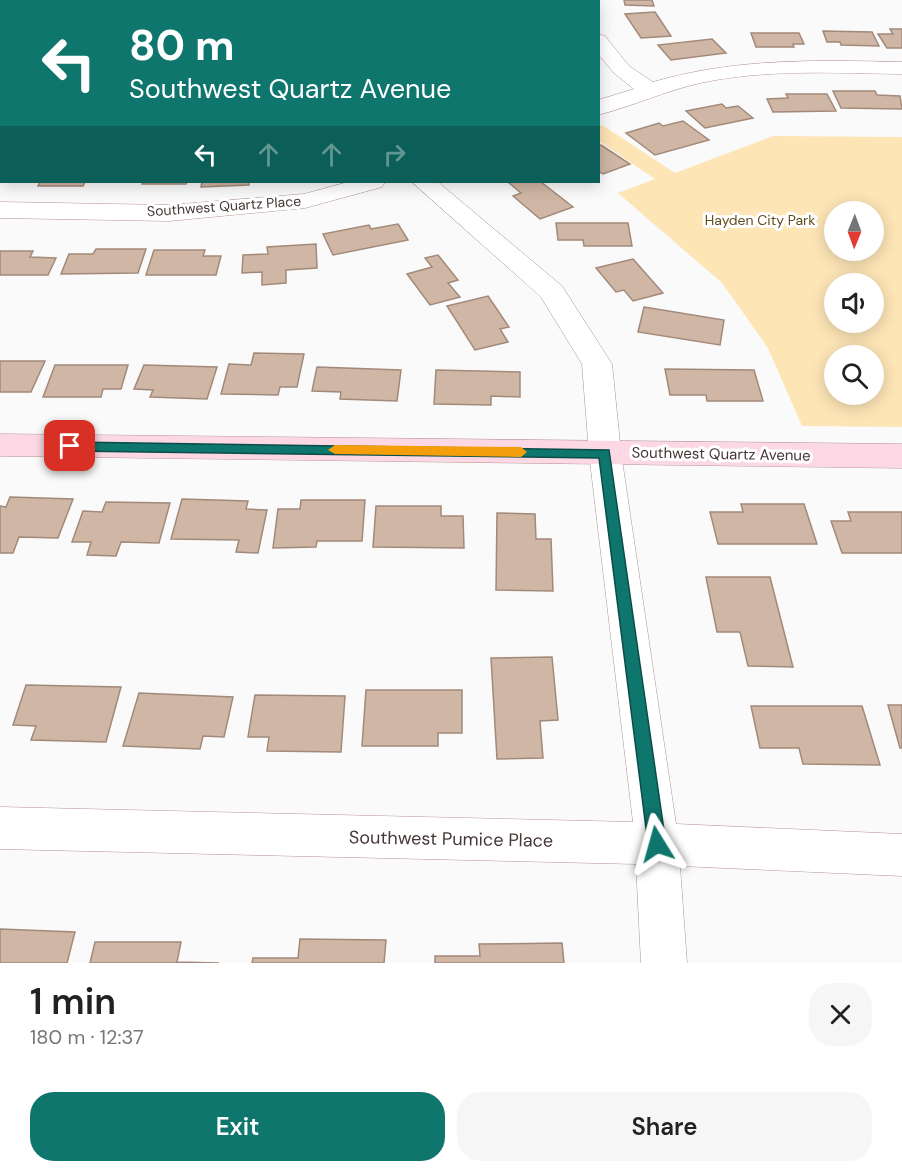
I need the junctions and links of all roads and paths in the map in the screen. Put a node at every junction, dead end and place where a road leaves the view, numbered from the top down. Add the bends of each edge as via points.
1 (600, 42) edge
2 (902, 68) edge
3 (650, 90) junction
4 (600, 107) edge
5 (369, 183) edge
6 (425, 183) edge
7 (0, 210) edge
8 (0, 446) edge
9 (605, 453) junction
10 (902, 456) edge
11 (0, 828) edge
12 (657, 844) junction
13 (902, 855) edge
14 (664, 963) edge

1 - 3 street via 622,70
2 - 3 street via 778,68 714,74
3 - 4 street
5 - 7 street, Southwest Quartz Place via 305,201 169,213
6 - 9 street via 552,292 597,364
8 - 9 street, Southwest Quartz Avenue
9 - 10 street, Southwest Quartz Avenue
9 - 12 street
11 - 12 street, Southwest Pumice Place
12 - 13 street, Southwest Pumice Place
12 - 14 street

